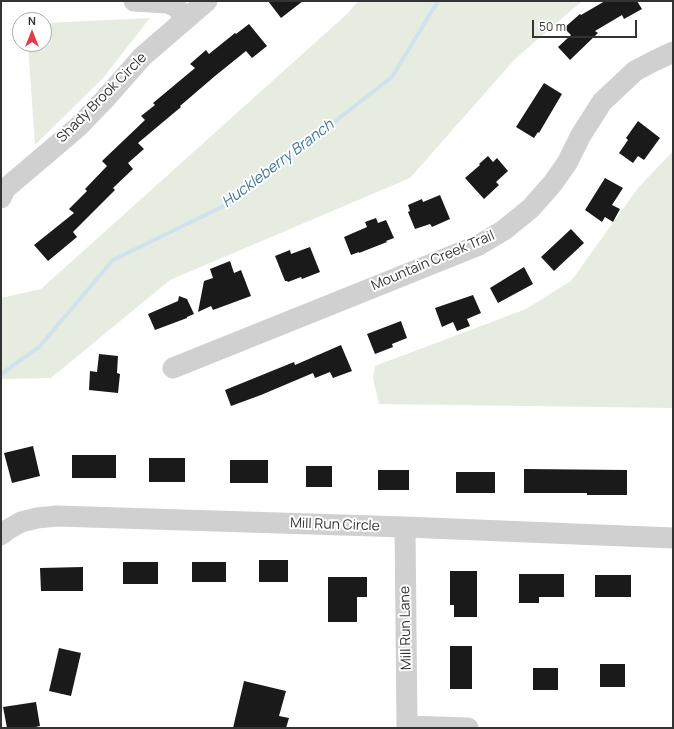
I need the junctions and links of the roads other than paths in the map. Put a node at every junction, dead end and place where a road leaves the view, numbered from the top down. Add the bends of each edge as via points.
1 (134, 1) edge
2 (207, 1) edge
3 (186, 18) junction
4 (673, 52) edge
5 (1, 198) edge
6 (173, 368) dead end
7 (405, 527) junction
8 (1, 535) edge
9 (673, 538) edge
10 (407, 727) edge
11 (468, 728) edge

1 - 3 street via 166,3 176,7
2 - 3 street, Shady Brook Circle
3 - 5 street, Shady Brook Circle via 143,56 78,127 5,189
4 - 6 street, Mountain Creek Trail via 635,71 602,102 553,183 531,208 504,230 479,245
7 - 8 street, Mill Run Circle via 57,516 21,522
7 - 9 street, Mill Run Circle
7 - 10 street, Mill Run Lane
10 - 11 street

